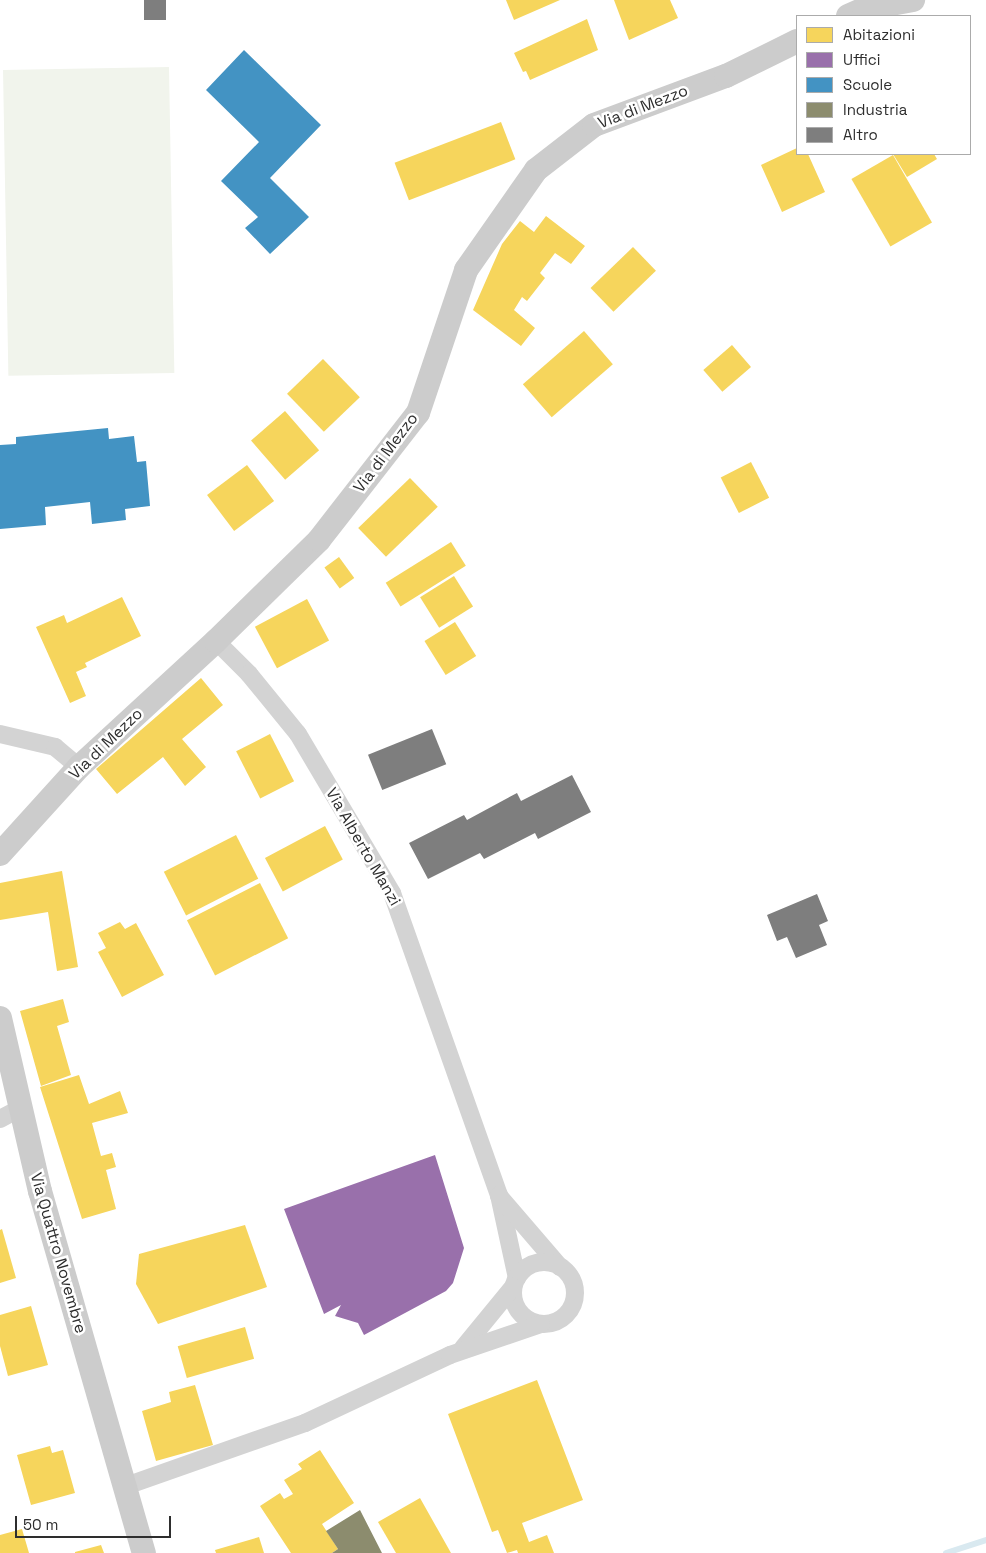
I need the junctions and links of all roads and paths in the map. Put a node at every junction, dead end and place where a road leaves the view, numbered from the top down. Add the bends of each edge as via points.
1 (913, 0) edge
2 (850, 15) edge
3 (796, 41) edge
4 (216, 641) junction
5 (0, 734) edge
6 (80, 767) junction
7 (0, 854) edge
8 (0, 1018) edge
9 (10, 1114) edge
10 (499, 1195) junction
11 (560, 1267) junction
12 (515, 1283) junction
13 (541, 1324) junction
14 (461, 1350) junction
15 (123, 1486) junction
16 (144, 1553) edge

1 - 2 street via 864,8
3 - 4 street, Via di Mezzo via 726,76 594,125 536,170 466,270 418,413 319,540
4 - 6 street, Via di Mezzo
4 - 10 street, Via Alberto Manzi via 250,674 298,734 392,893
5 - 6 street via 54,747
6 - 7 street, Via di Mezzo
8 - 9 street, Via Quattro Novembre
9 - 15 street, Via Quattro Novembre
10 - 11 street, Via Alberto Manzi
10 - 12 street, Via Alberto Manzi
11 - 12 street via 542,1262 532,1264
11 - 13 street via 574,1284 573,1305 560,1320
12 - 13 street via 513,1298 519,1312 531,1322
12 - 14 street
13 - 14 street
14 - 15 street via 305,1423
15 - 16 street, Via Quattro Novembre

